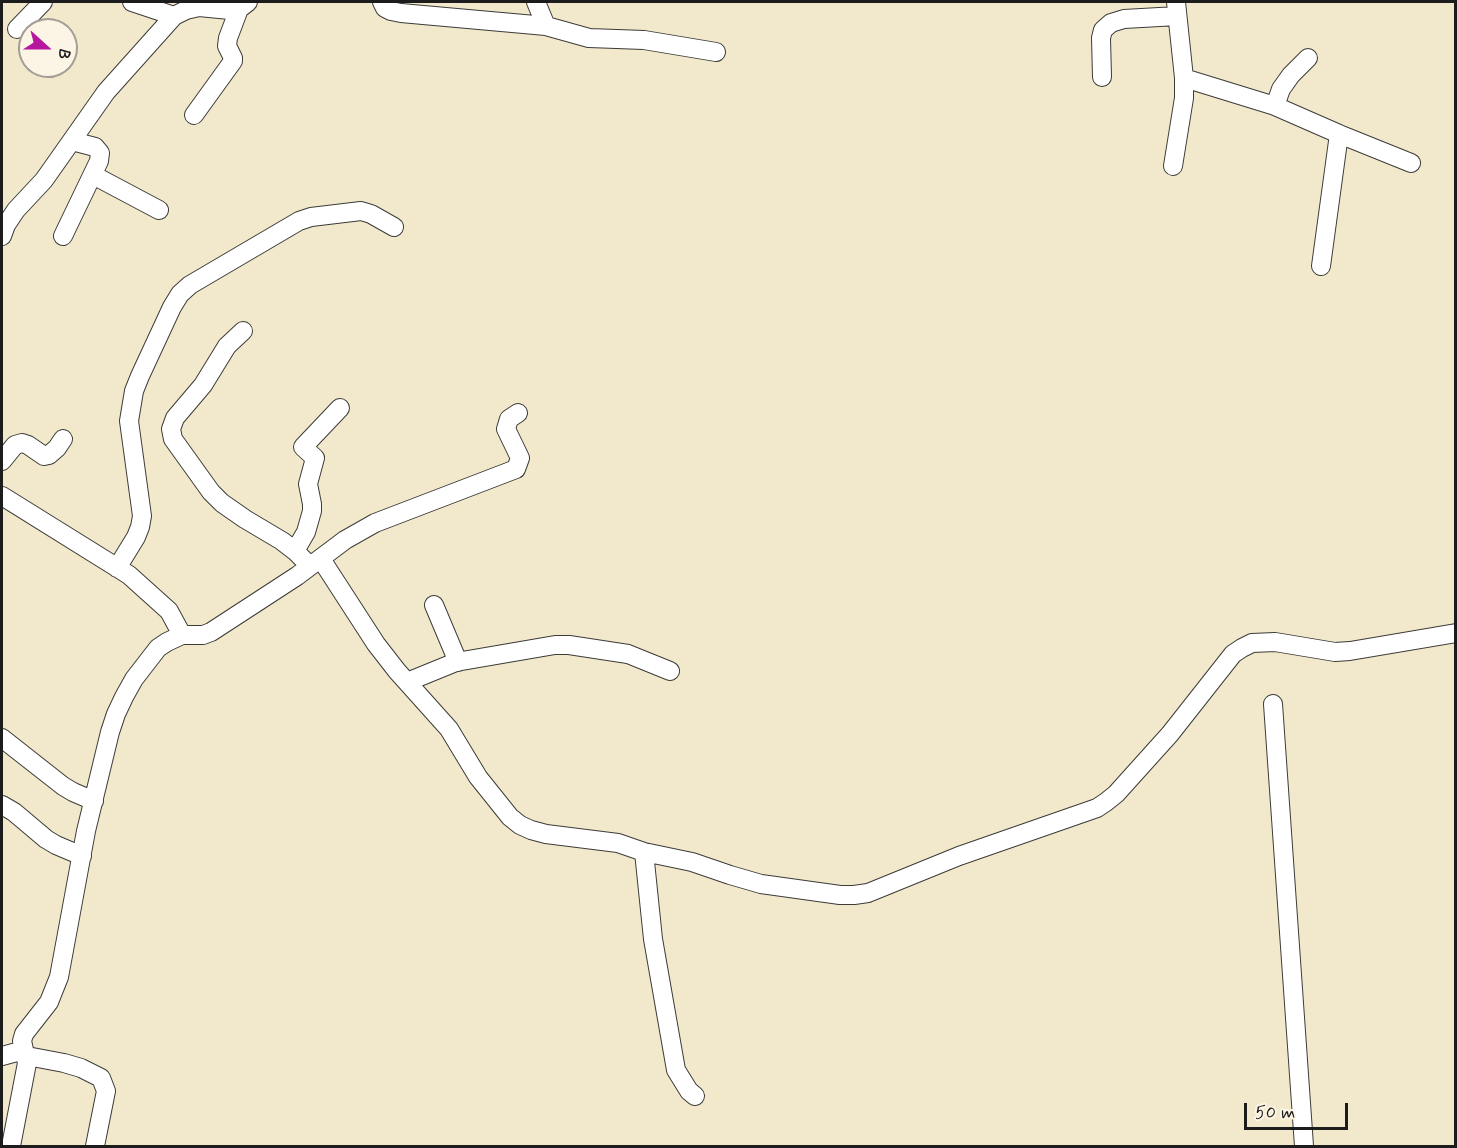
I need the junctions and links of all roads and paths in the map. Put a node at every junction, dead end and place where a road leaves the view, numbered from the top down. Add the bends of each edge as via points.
1 (43, 2) edge
2 (132, 2) edge
3 (382, 2) edge
4 (536, 2) edge
5 (244, 5) edge
6 (1177, 9) edge
7 (174, 16) junction
8 (546, 26) junction
9 (17, 29) dead end
10 (716, 52) dead end
11 (1308, 58) dead end
12 (1102, 77) dead end
13 (1184, 78) junction
14 (1275, 106) junction
15 (194, 115) dead end
16 (1339, 134) junction
17 (72, 141) junction
18 (1411, 163) dead end
19 (1173, 166) dead end
20 (93, 175) junction
21 (159, 210) dead end
22 (394, 227) dead end
23 (2, 236) edge
24 (63, 236) dead end
25 (1321, 266) dead end
26 (243, 331) dead end
27 (340, 408) dead end
28 (518, 413) dead end
29 (63, 439) dead end
30 (2, 461) edge
31 (2, 496) edge
32 (295, 551) junction
33 (315, 563) junction
34 (117, 568) junction
35 (434, 605) dead end
36 (1455, 633) edge
37 (182, 635) junction
38 (458, 662) junction
39 (670, 671) dead end
40 (407, 682) junction
41 (1273, 704) dead end
42 (2, 738) edge
43 (94, 801) junction
44 (2, 805) edge
45 (644, 852) junction
46 (82, 856) junction
47 (25, 1053) junction
48 (2, 1056) edge
49 (695, 1096) dead end
50 (11, 1146) edge
51 (95, 1146) edge
52 (1304, 1146) edge

1 - 9 street
2 - 7 street
3 - 8 street via 385,8 401,13
4 - 8 street
5 - 7 street via 230,10 198,7
5 - 15 street via 228,38 233,61
6 - 12 street via 1124,19 1103,30
6 - 13 street
7 - 17 street via 106,92
8 - 10 street via 589,38 644,40
11 - 14 street via 1281,89
13 - 14 street
13 - 19 street
14 - 16 street
16 - 18 street
16 - 25 street
17 - 20 street via 95,147 100,153
17 - 23 street via 16,210
20 - 21 street
20 - 24 street
22 - 34 street via 361,212 298,221 180,294 134,391 129,421 142,516 136,537
26 - 32 street via 227,346 203,386 176,418 171,429 173,439 222,503
27 - 32 street via 303,447 315,458 308,484 312,511
28 - 33 street via 509,419 506,429 520,458 516,470 375,523
29 - 30 street via 44,456 22,442
31 - 34 street
32 - 33 street
33 - 37 street via 212,632
33 - 40 street
34 - 37 street via 169,611
35 - 38 street
36 - 45 street via 1335,652 1275,642 1252,643 1233,654 1170,734 1116,794 1097,808 959,856 868,893 840,895 761,884 692,862
37 - 43 street via 158,648 124,696 110,732
38 - 39 street via 569,645 628,654
38 - 40 street
40 - 45 street via 449,729 478,777 520,825 546,834 618,843
41 - 52 street
42 - 43 street via 63,786
43 - 46 street
44 - 46 street via 46,839
45 - 49 street via 653,939 676,1070
46 - 47 street via 59,977 49,1002 24,1034
47 - 48 street
47 - 50 street via 27,1063
47 - 51 street via 81,1068 101,1078 106,1090

